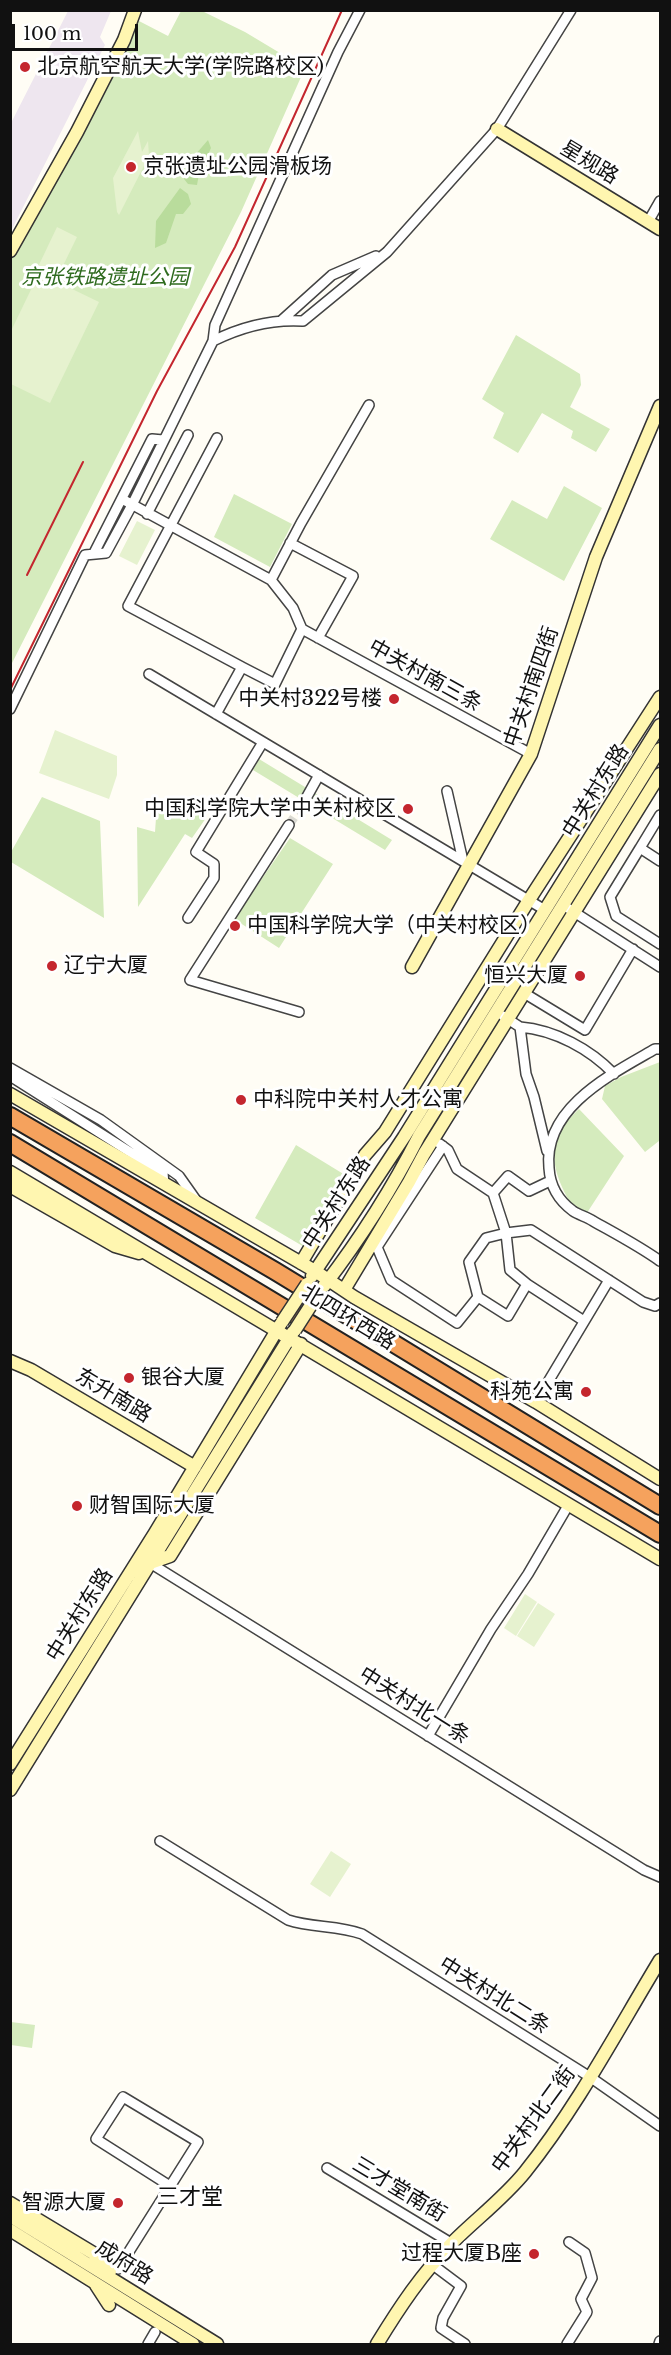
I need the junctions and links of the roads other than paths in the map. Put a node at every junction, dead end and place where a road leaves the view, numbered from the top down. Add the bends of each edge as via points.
1 (135, 10) edge
2 (360, 10) edge
3 (572, 10) edge
4 (497, 129) junction
5 (660, 201) edge
6 (648, 222) junction
7 (660, 229) edge
8 (10, 251) edge
9 (387, 252) junction
10 (282, 320) junction
11 (213, 341) junction
12 (369, 405) dead end
13 (660, 406) edge
14 (188, 435) dead end
15 (217, 438) dead end
16 (163, 440) junction
17 (122, 499) junction
18 (132, 505) junction
19 (147, 514) junction
20 (170, 526) junction
21 (290, 543) junction
22 (94, 553) junction
23 (271, 580) junction
24 (302, 629) junction
25 (318, 638) junction
26 (242, 667) junction
27 (149, 674) dead end
28 (660, 697) edge
29 (10, 709) edge
30 (216, 714) junction
31 (660, 724) edge
32 (263, 742) junction
33 (660, 749) edge
34 (531, 754) junction
35 (660, 774) edge
36 (320, 776) junction
37 (447, 791) dead end
38 (304, 802) tunnel mouth
39 (635, 814) junction
40 (660, 815) edge
41 (614, 823) junction
42 (289, 825) tunnel mouth
43 (640, 848) junction
44 (660, 861) edge
45 (466, 862) junction
46 (529, 900) junction
47 (563, 905) junction
48 (545, 910) junction
49 (574, 912) junction
50 (188, 918) dead end
51 (660, 944) edge
52 (633, 950) junction
53 (412, 967) dead end
54 (660, 967) edge
55 (524, 993) junction
56 (299, 1012) dead end
57 (497, 1012) junction
58 (508, 1019) junction
59 (520, 1027) junction
60 (660, 1049) edge
61 (10, 1068) edge
62 (614, 1074) junction
63 (10, 1076) edge
64 (10, 1094) edge
65 (10, 1116) edge
66 (438, 1142) junction
67 (10, 1143) edge
68 (547, 1151) junction
69 (10, 1172) edge
70 (550, 1181) junction
71 (164, 1184) junction
72 (10, 1186) edge
73 (493, 1193) junction
74 (200, 1205) junction
75 (506, 1233) junction
76 (158, 1259) junction
77 (660, 1261) edge
78 (301, 1263) junction
79 (315, 1271) junction
80 (329, 1280) junction
81 (609, 1280) junction
82 (527, 1284) junction
83 (344, 1290) junction
84 (478, 1297) junction
85 (660, 1303) edge
86 (585, 1321) junction
87 (279, 1326) junction
88 (292, 1334) junction
89 (301, 1344) junction
90 (10, 1361) edge
91 (536, 1402) junction
92 (195, 1467) junction
93 (660, 1479) edge
94 (569, 1504) junction
95 (660, 1506) edge
96 (660, 1534) edge
97 (660, 1558) edge
98 (150, 1563) junction
99 (428, 1736) junction
100 (10, 1764) edge
101 (10, 1791) edge
102 (160, 1841) dead end
103 (660, 1876) edge
104 (660, 1960) edge
105 (590, 2077) junction
106 (660, 2126) edge
107 (327, 2168) dead end
108 (170, 2186) junction
109 (10, 2203) edge
110 (10, 2216) edge
111 (10, 2230) edge
112 (569, 2242) dead end
113 (451, 2243) junction
114 (433, 2265) junction
115 (118, 2269) dead end
116 (92, 2279) junction
117 (118, 2282) junction
118 (109, 2305) dead end
119 (148, 2344) edge
120 (154, 2344) edge
121 (193, 2344) edge
122 (217, 2344) edge
123 (377, 2344) edge
124 (465, 2344) edge
125 (567, 2344) edge

1 - 8 street via 124,40
2 - 11 street via 215,325
3 - 4 street
4 - 6 street, 星规路
4 - 9 street
5 - 6 street
6 - 7 street, 星规路
9 - 10 street via 332,275
9 - 10 street via 303,321
10 - 11 street via 236,330
11 - 16 street
12 - 21 street
13 - 34 street, 中关村南四街 via 596,557
14 - 19 street
15 - 20 street
16 - 17 street via 152,439
16 - 18 street
17 - 18 street
17 - 22 street
18 - 19 street
18 - 22 street via 105,553
19 - 20 street
20 - 23 street
20 - 26 street via 128,606
21 - 23 street
21 - 25 street via 352,576
22 - 29 street via 85,555
23 - 24 street via 293,608
24 - 25 street, 中关村南三条
24 - 26 street via 275,684
25 - 34 street, 中关村南三条
26 - 30 street
27 - 30 street
28 - 46 street, 中关村东路
30 - 32 street
31 - 48 street, 中关村东路
32 - 36 street
32 - 50 street via 196,852 214,864 215,871
33 - 41 street, 中关村东路
34 - 45 street, 中关村南四街
35 - 39 street
36 - 38 street
36 - 45 street
37 - 45 street
39 - 41 street
39 - 49 street
40 - 43 street
41 - 47 street, 中关村东路
42 - 56 street via 190,980
43 - 44 street
43 - 51 street via 610,897 616,916
45 - 46 street
45 - 53 street, 中关村南四街
46 - 48 street
46 - 78 street, 中关村东路 via 385,1132 364,1155
47 - 49 street
47 - 57 street, 中关村东路
48 - 79 street, 中关村东路 via 404,1137
49 - 52 street
49 - 55 street
52 - 54 street
52 - 55 street via 585,1030
55 - 58 street
57 - 58 street
57 - 80 street, 中关村东路 via 399,1174
58 - 59 street
58 - 66 street
59 - 62 street via 565,1040 598,1058
59 - 68 street via 526,1074
60 - 62 street
61 - 74 street via 101,1120 179,1176
62 - 68 street via 581,1096 558,1124
63 - 71 street via 163,1173
64 - 71 street, 北四环西路
65 - 95 highway, 北四环西路 via 275,1271
66 - 73 street via 448,1150 457,1169
66 - 83 street via 409,1182
66 - 84 street via 377,1247 391,1280 457,1323
67 - 96 highway, 北四环西路
68 - 70 street
69 - 76 street
70 - 73 street via 530,1191 508,1176
70 - 77 street via 573,1211
71 - 74 street, 北四环西路
72 - 76 street via 115,1246
73 - 75 street
74 - 78 street, 北四环西路
75 - 81 street via 531,1230
75 - 82 street via 510,1270
75 - 84 street via 486,1238 469,1262
76 - 87 street
78 - 79 street, 北四环西路
79 - 80 street, 北四环西路
79 - 87 street, 中关村东路, bridge
80 - 83 street, 北四环西路
80 - 88 street, 中关村东路, bridge
81 - 85 street via 649,1305
81 - 86 street
82 - 84 street via 508,1316
82 - 86 street
83 - 91 street, 北四环西路
86 - 91 street
87 - 88 street
87 - 92 street, 中关村东路
88 - 89 street
88 - 98 street, 中关村东路
89 - 94 street
89 - 98 street, 中关村东路 via 170,1556
90 - 92 street, 东升南路
91 - 93 street, 北四环西路
92 - 100 street, 中关村东路
94 - 97 street
94 - 99 street
98 - 99 street, 中关村北一条
98 - 101 street, 中关村东路
99 - 103 street, 中关村北一条 via 644,1870
102 - 105 street, 中关村北二条 via 278,1915 298,1923 362,1934
104 - 105 street, 中关村北二街
105 - 106 street, 中关村北二条
105 - 113 street, 中关村北二街 via 522,2175
107 - 113 street, 三才堂南街
108 - 108 street via 198,2142 123,2097 96,2139
108 - 115 street
109 - 117 street, 成府路 via 93,2253
110 - 117 street, 成府路
111 - 116 street, 成府路
112 - 125 street via 585,2253 592,2278 581,2299 587,2312
113 - 114 street, 中关村北二街
114 - 123 street, 中关村北二街 via 407,2296
114 - 124 street via 461,2286 441,2328
116 - 118 street
116 - 121 street, 成府路
117 - 122 street, 成府路
119 - 120 street via 157,2334

